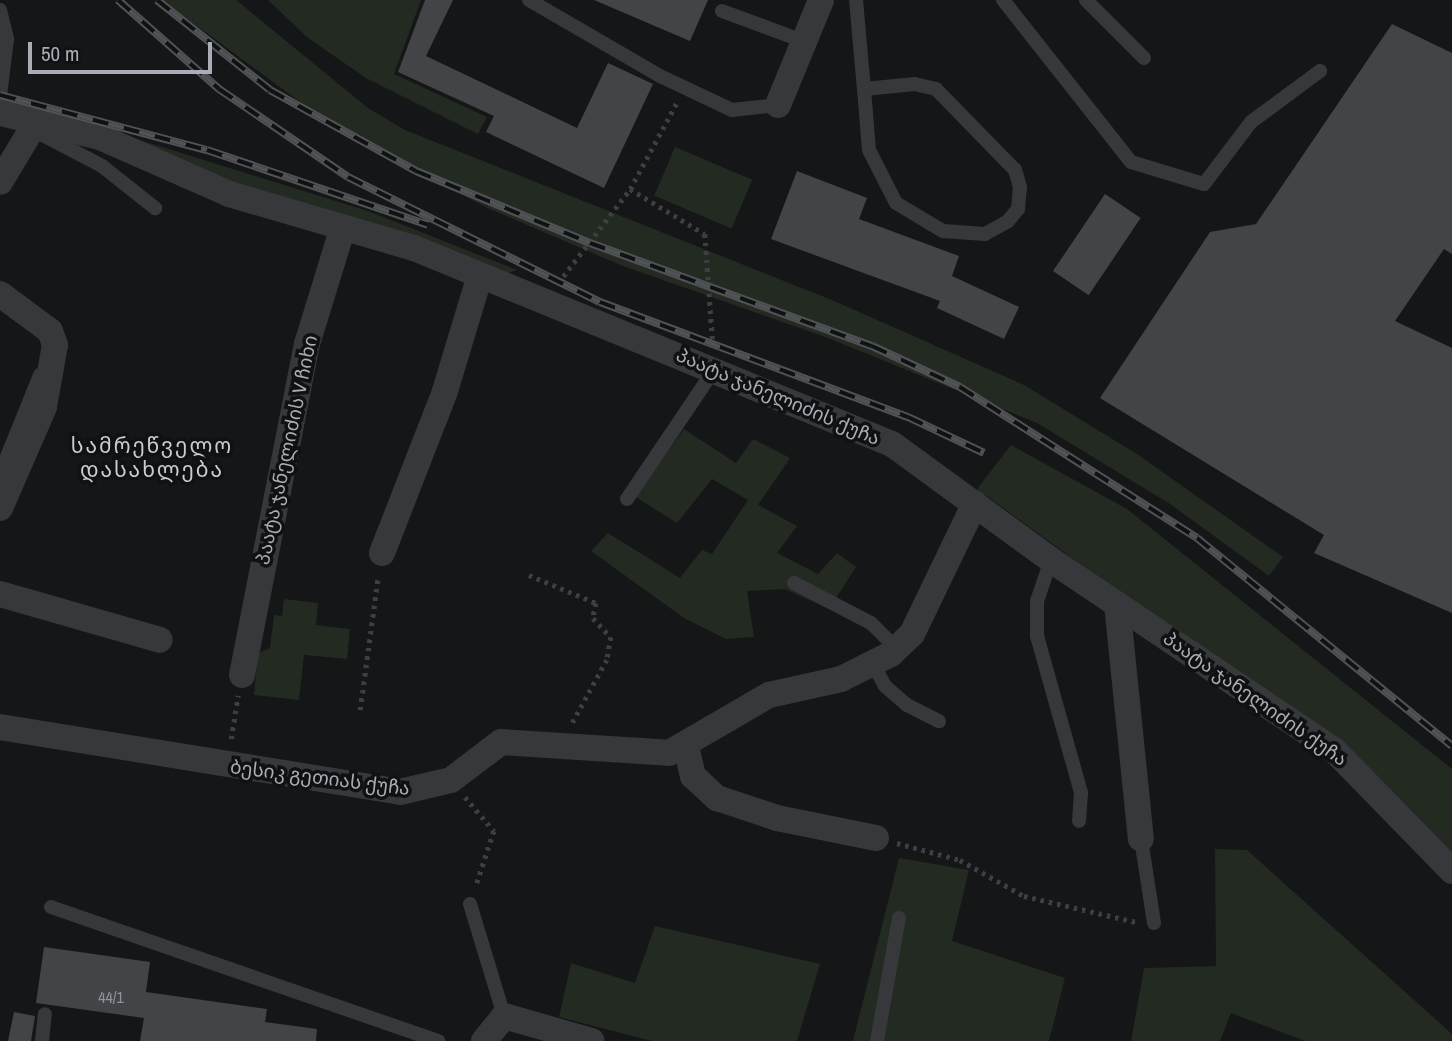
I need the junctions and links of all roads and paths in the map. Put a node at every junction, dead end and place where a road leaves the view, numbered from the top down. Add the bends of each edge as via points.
1 (529, 0) edge
2 (821, 0) edge
3 (856, 0) edge
4 (1003, 0) edge
5 (1086, 0) edge
6 (0, 10) edge
7 (722, 12) dead end
8 (806, 42) junction
9 (1144, 58) dead end
10 (1320, 71) dead end
11 (684, 87) junction
12 (864, 89) junction
13 (0, 96) edge
14 (778, 104) joint
15 (0, 113) edge
16 (34, 126) junction
17 (0, 182) edge
18 (631, 190) junction
19 (155, 208) dead end
20 (343, 227) junction
21 (480, 275) junction
22 (0, 294) edge
23 (534, 297) junction
24 (54, 356) junction
25 (709, 368) junction
26 (0, 474) edge
27 (627, 499) dead end
28 (975, 503) junction
29 (0, 508) edge
30 (382, 553) joint
31 (1051, 560) junction
32 (528, 575) dead end
33 (794, 583) dead end
34 (0, 594) edge
35 (1117, 604) junction
36 (160, 640) dead end
37 (897, 649) junction
38 (874, 666) junction
39 (242, 675) joint
40 (360, 710) dead end
41 (939, 721) dead end
42 (0, 727) edge
43 (559, 746) junction
44 (686, 746) junction
45 (226, 767) junction
46 (462, 792) dead end
47 (1079, 821) dead end
48 (876, 838) joint
49 (1141, 839) joint
50 (1452, 871) edge
51 (470, 904) joint
52 (51, 907) dead end
53 (900, 918) dead end
54 (1154, 923) joint
55 (45, 1014) dead end
56 (504, 1016) junction
57 (406, 1036) edge
58 (42, 1041) edge
59 (439, 1041) edge
60 (484, 1041) edge
61 (592, 1041) edge
62 (877, 1041) edge

1 - 11 lane
2 - 8 street
3 - 12 lane
4 - 10 lane via 1131,162 1204,184 1251,122
5 - 9 lane
6 - 13 lane via 6,39
7 - 8 lane
8 - 14 street
11 - 14 lane via 732,110
11 - 18 path
12 - 12 lane via 915,84 936,89 1014,170 1020,187 1018,209 1008,221 985,234 943,232 895,202 869,150
15 - 16 street, პაატა ჯანელიძის ქუჩა
16 - 17 street
16 - 19 lane via 102,166
16 - 20 street, პაატა ჯანელიძის ქუჩა via 100,137 229,194
18 - 23 path via 558,283
18 - 25 path via 705,233 713,347
20 - 21 street, პაატა ჯანელიძის ქუჩა
20 - 39 street, პაატა ჯანელიძის V ჩიხი via 307,344
21 - 23 street, პაატა ჯანელიძის ქუჩა
21 - 30 street via 445,391
22 - 24 street via 50,331
23 - 25 street, პაატა ჯანელიძის ქუჩა
24 - 26 lane via 46,360
24 - 29 street via 44,407
25 - 27 lane
25 - 28 street, პაატა ჯანელიძის ქუჩა via 892,444
28 - 31 street, პაატა ჯანელიძის ქუჩა
28 - 37 street, ბესიკ გეთიას ქუჩა via 912,634
30 - 40 path
31 - 35 street, პაატა ჯანელიძის ქუჩა
31 - 47 lane via 1037,601 1037,636 1081,793
32 - 43 path via 596,603 593,618 611,637 607,660
33 - 37 lane via 871,623
34 - 36 street
35 - 49 street
35 - 50 street, პაატა ჯანელიძის ქუჩა via 1334,750
37 - 38 street, ბესიკ გეთიას ქუჩა
38 - 41 lane via 886,686 907,705
38 - 44 street, ბესიკ გეთიას ქუჩა via 769,695
39 - 45 path
42 - 45 street, ბესიკ გეთიას ქუჩა
43 - 44 street, ბესიკ გეთიას ქუჩა via 654,755
43 - 45 street, ბესიკ გეთიას ქუჩა via 501,742 452,780 400,792
44 - 48 street via 693,776 717,798 777,818
46 - 51 path via 494,831
48 - 54 path via 960,860 1024,896 1078,912
49 - 54 lane
51 - 56 lane
52 - 57 lane
53 - 62 lane
55 - 58 lane
56 - 60 street
56 - 61 street
57 - 59 lane

